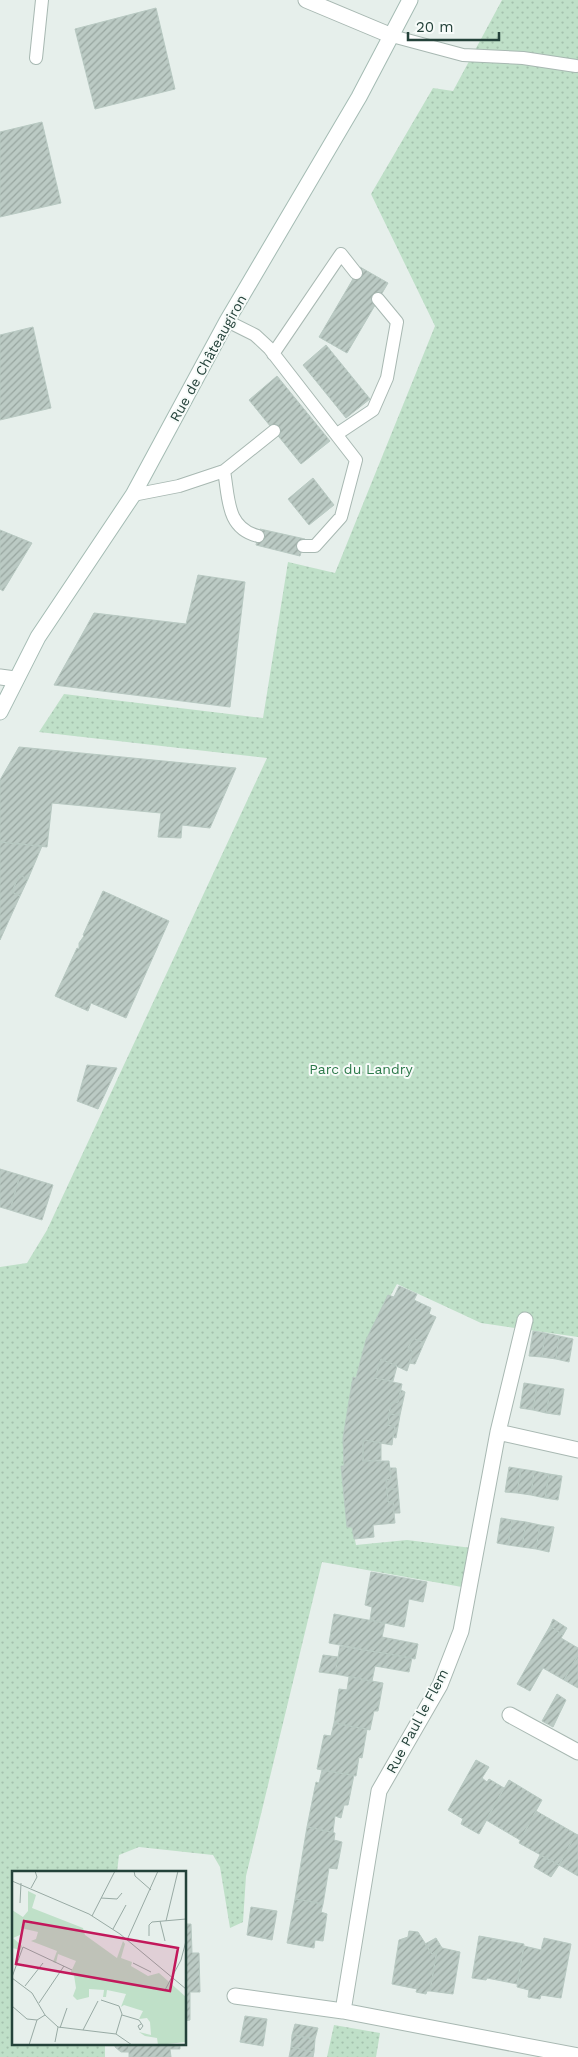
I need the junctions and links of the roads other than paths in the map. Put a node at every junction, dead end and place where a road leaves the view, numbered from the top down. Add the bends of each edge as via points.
1 (42, 0) edge
2 (306, 0) edge
3 (410, 0) edge
4 (392, 36) junction
5 (36, 58) dead end
6 (576, 66) dead end
7 (356, 273) dead end
8 (378, 300) dead end
9 (227, 321) junction
10 (272, 354) junction
11 (274, 431) dead end
12 (337, 434) junction
13 (224, 471) junction
14 (132, 495) junction
15 (258, 536) dead end
16 (303, 546) dead end
17 (0, 676) edge
18 (15, 680) junction
19 (0, 712) edge
20 (524, 1320) dead end
21 (498, 1432) junction
22 (578, 1450) edge
23 (510, 1715) dead end
24 (578, 1752) edge
25 (235, 1996) dead end
26 (342, 2011) junction
27 (578, 2056) edge

1 - 5 lane
2 - 4 street
3 - 4 street, Rue de Châteaugiron
4 - 6 lane via 463,55 523,58
4 - 9 street, Rue de Châteaugiron
7 - 10 lane via 341,254
8 - 12 lane via 397,322 387,378 373,410
9 - 10 lane via 255,335
9 - 14 street, Rue de Châteaugiron
10 - 12 lane via 307,405
11 - 13 lane
12 - 16 lane via 356,460 340,517 315,546
13 - 14 lane via 178,486
13 - 15 lane via 233,520 246,532
14 - 18 street, Rue de Châteaugiron via 38,637
17 - 18 street
18 - 19 street, Rue de Châteaugiron
20 - 21 street, Rue Paul le Flem
21 - 22 street
21 - 26 street, Rue Paul le Flem via 460,1631 440,1685 379,1791
23 - 24 street
25 - 26 street
26 - 27 street

